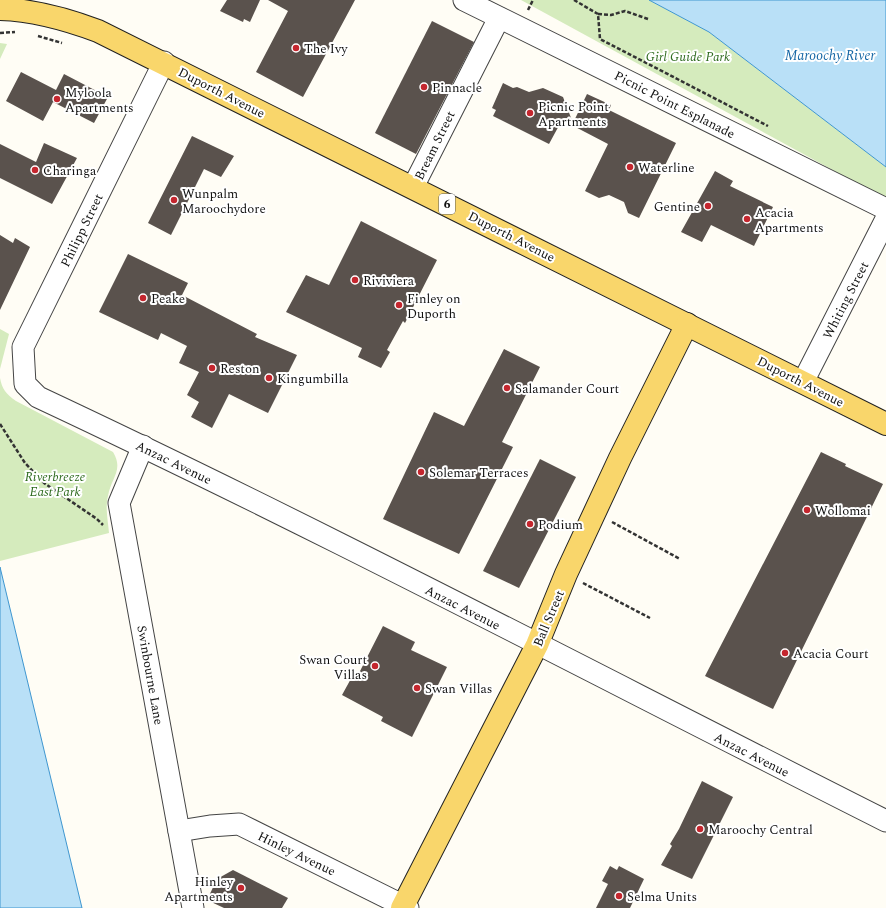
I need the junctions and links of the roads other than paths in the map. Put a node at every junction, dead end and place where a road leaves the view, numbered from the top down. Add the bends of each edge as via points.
1 (464, 0) edge
2 (0, 9) edge
3 (499, 18) junction
4 (164, 62) junction
5 (413, 187) junction
6 (886, 209) edge
7 (886, 219) edge
8 (686, 324) junction
9 (803, 382) junction
10 (38, 397) joint
11 (886, 424) edge
12 (143, 446) junction
13 (537, 644) junction
14 (886, 821) edge
15 (180, 831) junction
16 (404, 907) edge
17 (193, 908) edge

1 - 3 street, Picnic Point Esplanade
2 - 4 main road, Duporth Avenue / 6 via 35,12 74,22
3 - 5 street, Bream Street
3 - 6 street, Picnic Point Esplanade via 526,29
4 - 5 main road, Duporth Avenue / 6
4 - 10 street, Philipp Street via 23,347 25,384
5 - 8 main road, Duporth Avenue / 6
7 - 9 street, Whiting Street
8 - 9 main road, Duporth Avenue / 6
8 - 13 main road, Ball Street via 620,458 566,574
9 - 11 main road, Duporth Avenue / 6
10 - 12 street, Anzac Avenue
12 - 13 street, Anzac Avenue
12 - 15 street, Swinbourne Lane via 119,502
13 - 14 street, Anzac Avenue
13 - 16 main road, Ball Street
15 - 16 street, Hinley Avenue via 239,824
15 - 17 street, Swinbourne Lane

